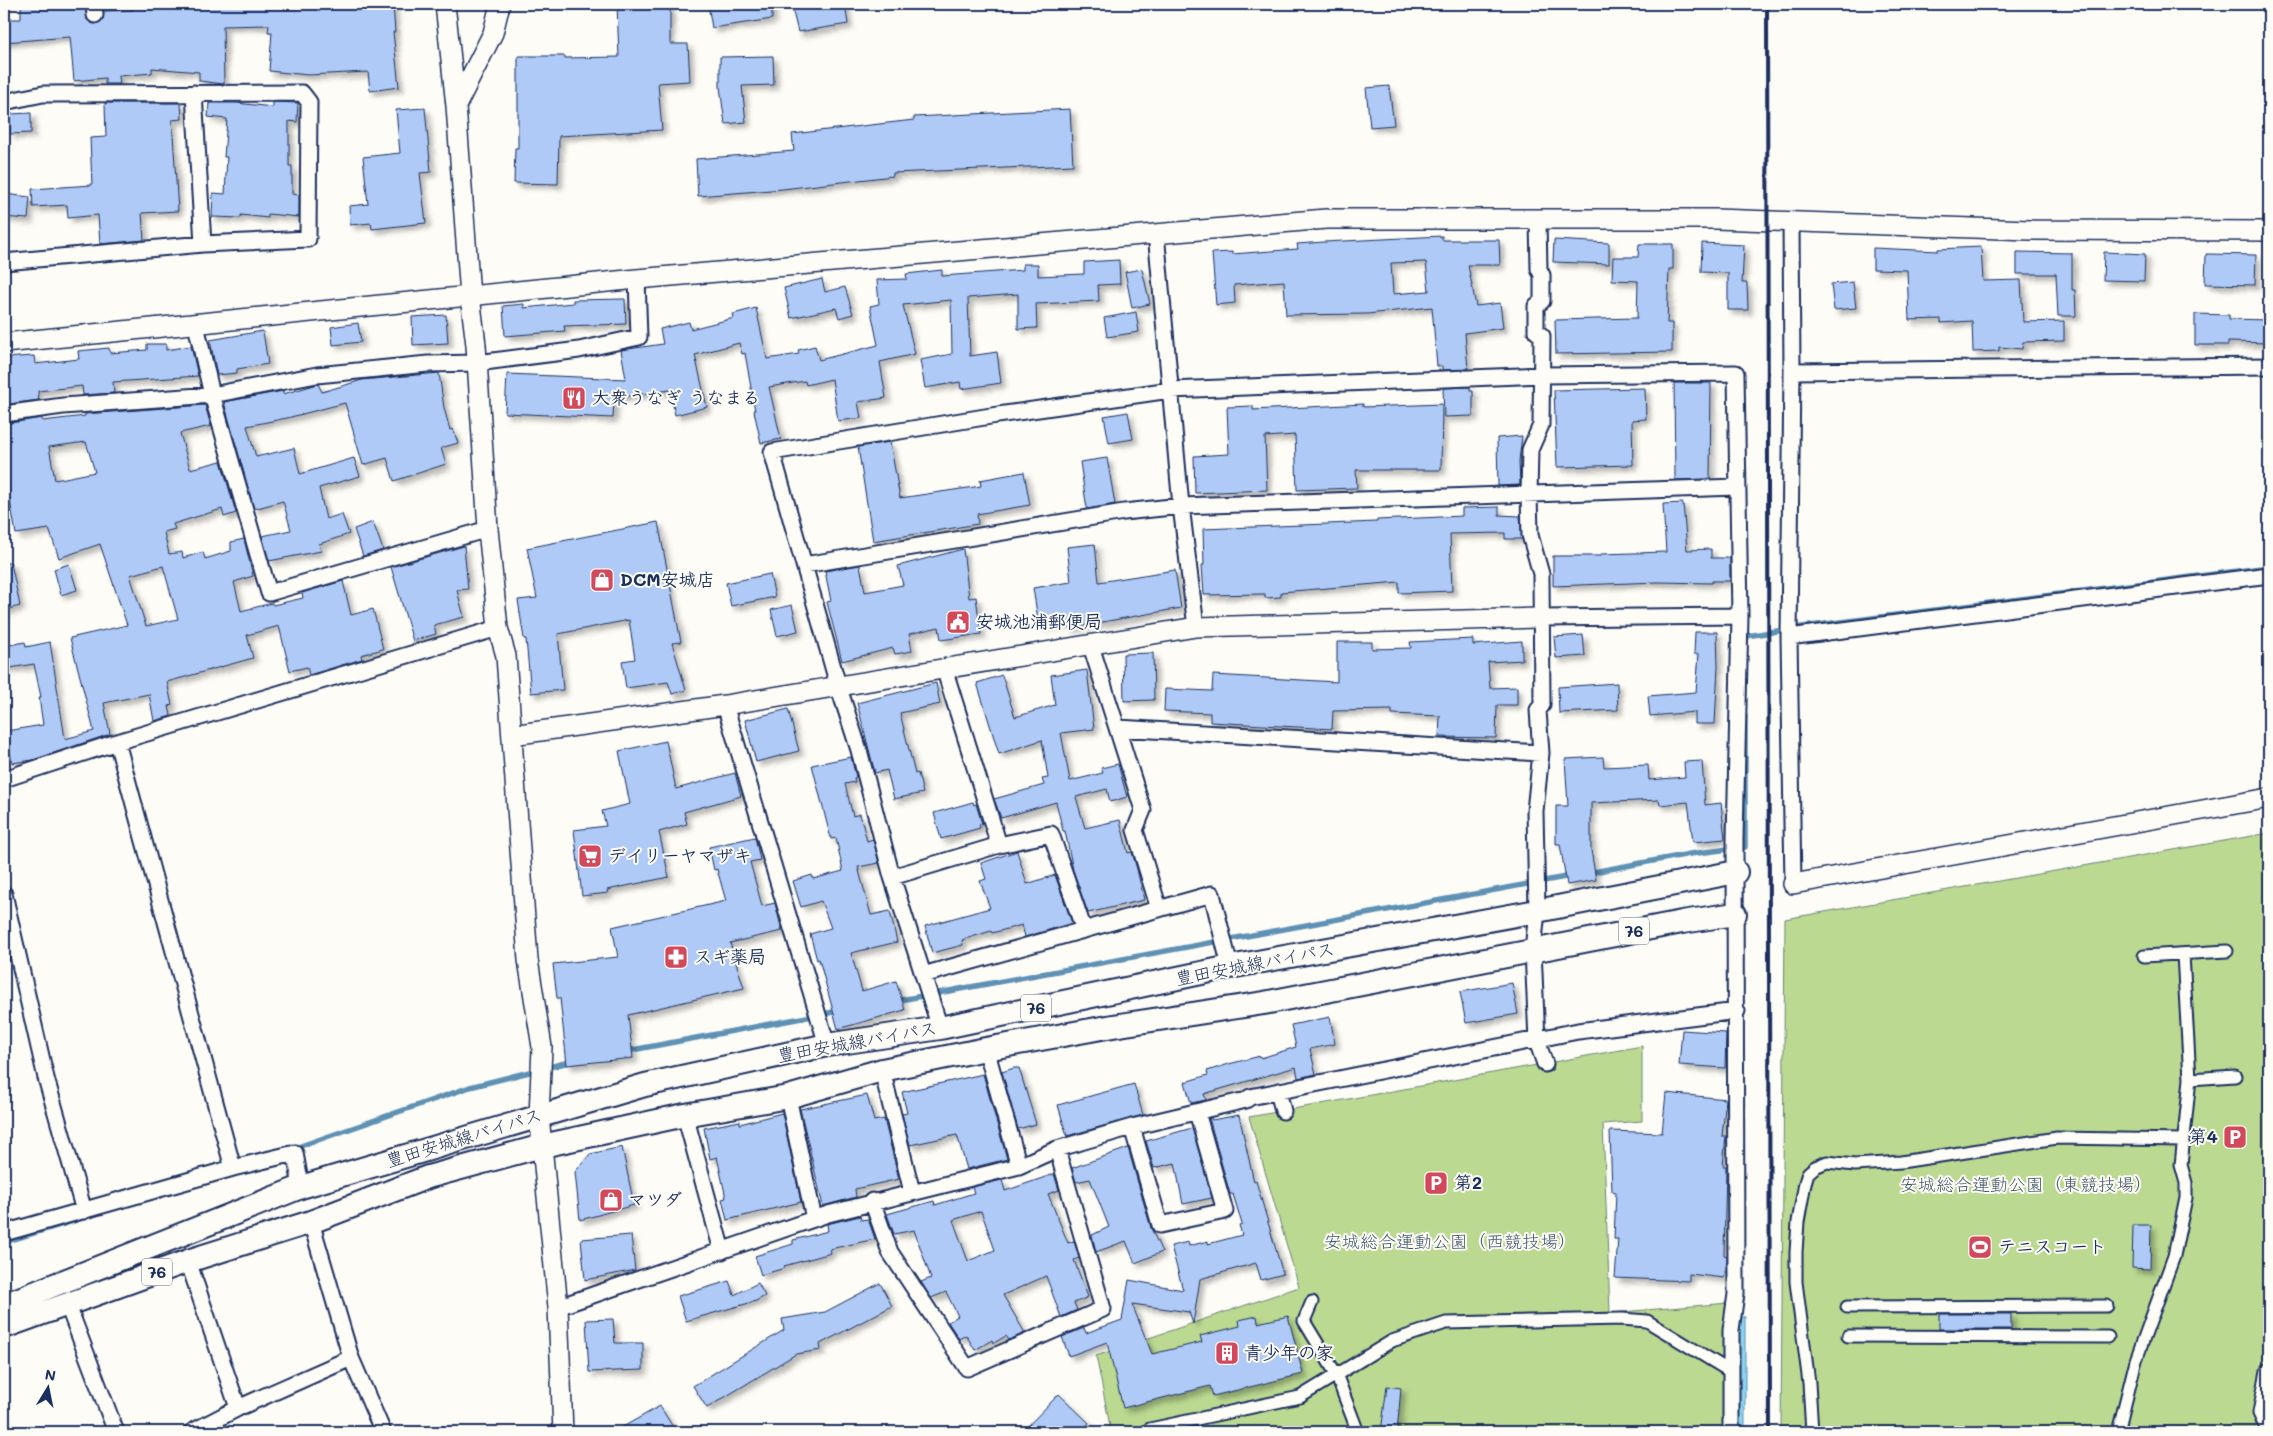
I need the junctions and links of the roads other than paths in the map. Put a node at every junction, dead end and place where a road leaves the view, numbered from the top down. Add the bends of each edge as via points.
1 (445, 4) edge
2 (500, 4) edge
3 (194, 93) junction
4 (4, 102) edge
5 (456, 106) junction
6 (1538, 220) junction
7 (1791, 221) junction
8 (2269, 231) edge
9 (1156, 233) junction
10 (204, 244) junction
11 (4, 262) edge
12 (637, 279) junction
13 (470, 296) junction
14 (196, 325) junction
15 (4, 343) edge
16 (477, 363) junction
17 (2269, 366) edge
18 (1792, 371) junction
19 (1542, 375) junction
20 (1170, 390) junction
21 (212, 395) junction
22 (4, 414) edge
23 (1737, 487) junction
24 (1530, 494) junction
25 (1181, 506) junction
26 (488, 529) junction
27 (804, 565) junction
28 (2269, 575) edge
29 (1740, 616) junction
30 (1541, 618) junction
31 (1196, 627) junction
32 (498, 628) junction
33 (1789, 637) junction
34 (1091, 646) junction
35 (944, 668) junction
36 (838, 685) junction
37 (725, 705) junction
38 (1118, 728) junction
39 (512, 735) junction
40 (117, 742) junction
41 (1541, 753) junction
42 (4, 779) edge
43 (2269, 798) edge
44 (999, 845) junction
45 (1736, 872) junction
46 (892, 877) junction
47 (1793, 884) joint
48 (4, 894) edge
49 (1159, 909) junction
50 (1537, 911) junction
51 (1735, 914) junction
52 (1084, 930) junction
53 (1534, 950) junction
54 (2227, 951) dead end
55 (2183, 954) junction
56 (2144, 956) dead end
57 (1230, 968) junction
58 (923, 975) junction
59 (1737, 1011) junction
60 (940, 1028) junction
61 (1537, 1041) junction
62 (827, 1045) junction
63 (986, 1049) junction
64 (1545, 1064) dead end
65 (882, 1070) junction
66 (2235, 1076) dead end
67 (2190, 1079) junction
68 (1278, 1092) junction
69 (788, 1096) junction
70 (1283, 1111) dead end
71 (1197, 1112) junction
72 (685, 1115) junction
73 (539, 1116) junction
74 (1132, 1128) junction
75 (2184, 1140) junction
76 (542, 1146) junction
77 (1057, 1149) junction
78 (1019, 1166) junction
79 (233, 1168) junction
80 (301, 1187) junction
81 (912, 1192) junction
82 (872, 1201) junction
83 (84, 1211) junction
84 (814, 1219) junction
85 (312, 1222) junction
86 (4, 1233) edge
87 (722, 1251) junction
88 (188, 1261) junction
89 (1312, 1302) dead end
90 (67, 1304) junction
91 (4, 1305) edge
92 (2107, 1306) dead end
93 (558, 1307) junction
94 (1847, 1307) dead end
95 (4, 1327) edge
96 (1848, 1336) dead end
97 (2108, 1337) dead end
98 (351, 1358) junction
99 (1726, 1369) dead end
100 (2269, 1371) edge
101 (1336, 1374) junction
102 (238, 1408) junction
103 (2269, 1429) edge
104 (116, 1432) edge
105 (192, 1432) edge
106 (383, 1432) edge
107 (563, 1432) edge
108 (1145, 1432) edge
109 (1356, 1432) edge
110 (1731, 1432) edge
111 (1812, 1432) edge
112 (2118, 1432) edge

1 - 5 street
2 - 5 street via 493,33
3 - 4 street via 43,94
3 - 10 street
3 - 10 street via 302,93 309,102 308,239
5 - 13 street
6 - 7 street
6 - 9 street via 1326,219
6 - 19 street via 1542,301 1536,306 1536,330 1542,336
7 - 8 street via 2030,230
7 - 18 street
9 - 12 street
9 - 20 street
10 - 11 street
12 - 13 street
12 - 16 street via 638,337 579,350
13 - 14 street
13 - 16 street
14 - 15 street
14 - 21 street
16 - 21 street via 428,364 317,375
16 - 26 street
17 - 18 street
18 - 33 street
19 - 20 street
19 - 23 street via 1736,373
19 - 24 street via 1541,425 1530,450
20 - 25 street
20 - 27 street via 772,452
21 - 22 street via 63,406
21 - 26 street via 269,592
23 - 24 street
23 - 29 street
24 - 25 street
24 - 30 street via 1530,535 1541,574
25 - 27 street via 1124,512
25 - 31 street
26 - 32 street
27 - 36 street
28 - 33 street
29 - 30 street
29 - 45 street
30 - 31 street
30 - 41 street via 1542,705 1538,710
31 - 34 street
32 - 39 street via 506,656
32 - 40 street
33 - 47 street
34 - 35 street
34 - 38 street
35 - 36 street
35 - 44 street
36 - 37 street
36 - 46 street via 859,750
37 - 39 street
37 - 62 street
38 - 41 street
38 - 49 street via 1143,810 1135,830
39 - 73 street via 528,960 542,1047
40 - 42 street
40 - 79 street
41 - 50 street via 1535,811
43 - 47 street
44 - 46 street
44 - 52 street via 1051,834
45 - 50 main road, 豊田安城線バイパス / 76
45 - 51 street
46 - 58 street
48 - 83 street via 46,1078
49 - 52 street
49 - 57 street via 1212,894
50 - 53 street
50 - 57 main road, 豊田安城線バイパス / 76
51 - 53 main road, 豊田安城線バイパス / 76
51 - 59 street
52 - 58 street
53 - 61 street
53 - 63 main road, 豊田安城線バイパス / 76 via 1264,1004
54 - 55 street
55 - 56 street
55 - 67 street
57 - 60 main road, 豊田安城線バイパス / 76
58 - 60 street
59 - 61 street via 1578,1031
59 - 110 street via 1736,1294 1731,1330
60 - 62 main road, 豊田安城線バイパス / 76
61 - 64 street
61 - 68 street
62 - 73 main road, 豊田安城線バイパス / 76 via 645,1085
63 - 65 main road, 豊田安城線バイパス / 76
63 - 78 street
65 - 69 main road, 豊田安城線バイパス / 76
65 - 81 street
66 - 67 street
67 - 75 street
68 - 70 street
68 - 71 street
69 - 72 main road, 豊田安城線バイパス / 76
69 - 84 street
71 - 74 street
71 - 74 street via 1225,1210 1160,1225
72 - 76 main road, 豊田安城線バイパス / 76
72 - 87 street
73 - 76 street
73 - 80 main road, 豊田安城線バイパス / 76
74 - 77 street
75 - 111 street via 2057,1138 1901,1162 1855,1165 1827,1162 1815,1167 1808,1173 1805,1183 1796,1252 1796,1282
75 - 112 street via 2181,1165 2186,1198 2174,1256 2136,1360
76 - 85 main road, 豊田安城線バイパス / 76 via 428,1177
76 - 93 street
77 - 78 street
77 - 82 street via 1104,1309 967,1368 890,1252
78 - 81 street
79 - 80 street via 295,1153
79 - 83 street
80 - 91 main road, 豊田安城線バイパス / 76
81 - 82 street
82 - 84 street
83 - 86 street
84 - 87 street
85 - 88 main road, 豊田安城線バイパス / 76
85 - 98 street
87 - 93 street
88 - 90 main road, 豊田安城線バイパス / 76
88 - 102 street
89 - 101 street via 1304,1321
90 - 95 main road, 豊田安城線バイパス / 76
90 - 104 street
92 - 94 street
93 - 107 street
96 - 97 street
98 - 102 street
98 - 106 street
99 - 101 street via 1647,1321 1622,1319 1446,1323 1392,1341
100 - 103 street via 2260,1413
101 - 108 street via 1300,1397
101 - 109 street
102 - 105 street

